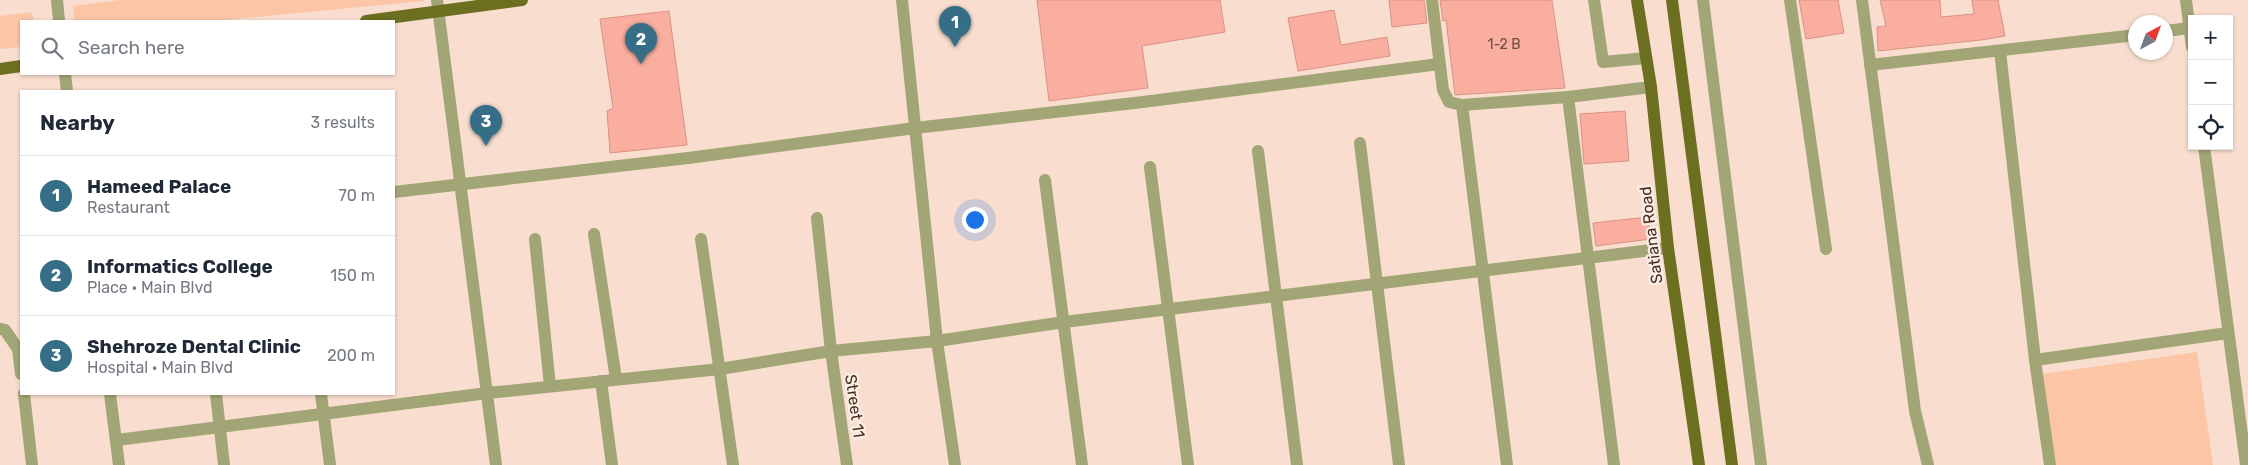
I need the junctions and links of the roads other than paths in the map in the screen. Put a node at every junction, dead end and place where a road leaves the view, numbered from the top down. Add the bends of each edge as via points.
1 (57, 0) edge
2 (522, 0) edge
3 (902, 0) edge
4 (1432, 0) edge
5 (1594, 0) edge
6 (1637, 0) edge
7 (1672, 0) edge
8 (1703, 0) edge
9 (1790, 0) edge
10 (1862, 0) edge
11 (2186, 0) edge
12 (438, 6) edge
13 (2188, 19) edge
14 (59, 20) edge
15 (371, 20) edge
16 (2188, 28) edge
17 (2173, 30) edge
18 (2128, 36) edge
19 (2000, 51) junction
20 (1646, 58) junction
21 (1439, 64) junction
22 (20, 66) edge
23 (1870, 66) junction
24 (0, 69) edge
25 (64, 75) edge
26 (1651, 87) junction
27 (67, 90) edge
28 (1568, 97) junction
29 (1462, 105) junction
30 (915, 128) junction
31 (1360, 143) dead end
32 (2205, 150) edge
33 (1258, 151) dead end
34 (1150, 167) dead end
35 (1045, 180) dead end
36 (461, 185) junction
37 (395, 192) edge
38 (817, 218) dead end
39 (594, 234) dead end
40 (535, 239) dead end
41 (701, 239) dead end
42 (1668, 248) junction
43 (1826, 249) dead end
44 (1589, 257) junction
45 (1484, 272) junction
46 (1377, 285) junction
47 (1275, 296) junction
48 (1168, 310) junction
49 (1064, 322) junction
50 (0, 329) edge
51 (2228, 333) junction
52 (936, 340) junction
53 (832, 351) junction
54 (2035, 360) junction
55 (20, 366) edge
56 (720, 369) junction
57 (616, 379) junction
58 (601, 381) junction
59 (550, 386) junction
60 (488, 393) junction
61 (24, 395) edge
62 (110, 395) edge
63 (216, 395) edge
64 (321, 395) edge
65 (324, 414) junction
66 (220, 428) junction
67 (117, 440) junction
68 (32, 465) edge
69 (119, 465) edge
70 (224, 465) edge
71 (330, 465) edge
72 (496, 465) edge
73 (612, 465) edge
74 (733, 465) edge
75 (847, 465) edge
76 (955, 465) edge
77 (1082, 465) edge
78 (1188, 465) edge
79 (1297, 465) edge
80 (1399, 465) edge
81 (1507, 465) edge
82 (1614, 465) edge
83 (1699, 465) edge
84 (1732, 465) edge
85 (1760, 465) edge
86 (1928, 465) edge
87 (2050, 465) edge
88 (2246, 465) edge

1 - 14 street
2 - 12 main road
3 - 30 street
4 - 21 street
5 - 20 street via 1603,62
6 - 20 main road, Satiana Road
7 - 84 main road
8 - 85 street
9 - 43 street
10 - 23 street
11 - 13 street
12 - 15 main road
12 - 36 street
16 - 17 street
18 - 19 street
19 - 23 street
19 - 54 street
20 - 26 main road, Satiana Road
21 - 29 street via 1443,90 1449,102
21 - 30 street
22 - 24 main road
23 - 86 street via 1915,411
25 - 27 street
26 - 28 street
26 - 42 main road, Satiana Road
28 - 29 street
28 - 44 street
29 - 45 street
30 - 36 street
30 - 52 street
31 - 46 street
32 - 51 street
33 - 47 street
34 - 48 street
35 - 49 street
36 - 37 street
36 - 60 street
38 - 53 street, Street 11
39 - 57 street
40 - 59 street
41 - 56 street
42 - 44 street
42 - 83 main road, Satiana Road
44 - 45 street
44 - 82 street
45 - 46 street
45 - 81 street
46 - 47 street
46 - 80 street
47 - 48 street
47 - 79 street
48 - 49 street
48 - 78 street
49 - 52 street
49 - 77 street
50 - 55 street via 5,330 18,349
51 - 54 street
51 - 88 street
52 - 53 street
52 - 76 street
53 - 56 street
53 - 75 street, Street 11
54 - 87 street
56 - 57 street
56 - 74 street
57 - 58 street
58 - 59 street
58 - 73 street
59 - 60 street
60 - 65 street
60 - 72 street
61 - 68 street
62 - 67 street
63 - 66 street
64 - 65 street
65 - 66 street
65 - 71 street
66 - 67 street
66 - 70 street
67 - 69 street

